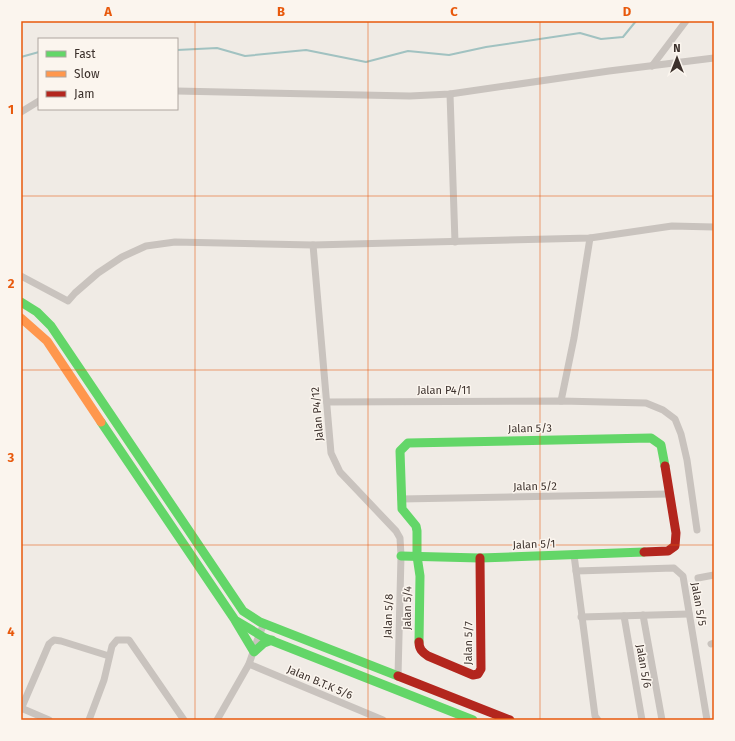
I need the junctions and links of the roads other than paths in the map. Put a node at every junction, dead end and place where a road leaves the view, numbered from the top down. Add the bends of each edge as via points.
1 (686, 21) edge
2 (714, 58) edge
3 (652, 66) junction
4 (178, 90) edge
5 (450, 94) junction
6 (38, 102) edge
7 (21, 112) edge
8 (714, 226) edge
9 (590, 238) junction
10 (455, 242) junction
11 (313, 245) junction
12 (21, 276) edge
13 (21, 302) edge
14 (21, 318) edge
15 (561, 401) junction
16 (327, 402) junction
17 (669, 494) junction
18 (401, 499) junction
19 (697, 530) dead end
20 (668, 551) joint
21 (574, 555) junction
22 (401, 556) junction
23 (417, 556) junction
24 (480, 558) junction
25 (576, 571) junction
26 (714, 575) edge
27 (698, 578) dead end
28 (689, 614) junction
29 (643, 615) junction
30 (624, 616) junction
31 (582, 617) junction
32 (234, 620) junction
33 (264, 624) junction
34 (259, 635) junction
35 (272, 640) junction
36 (254, 652) junction
37 (109, 656) junction
38 (428, 656) joint
39 (249, 664) junction
40 (398, 676) junction
41 (21, 709) edge
42 (49, 720) edge
43 (89, 720) edge
44 (184, 720) edge
45 (217, 720) edge
46 (383, 720) edge
47 (473, 720) edge
48 (510, 720) edge
49 (598, 720) edge
50 (642, 720) edge
51 (662, 720) edge
52 (708, 720) edge

1 - 3 street
2 - 3 street
3 - 5 street
4 - 5 street via 410,96
5 - 10 street
6 - 7 street
8 - 9 street via 672,226
9 - 10 street
9 - 15 street
10 - 11 street
11 - 12 street via 175,242 146,246 122,257 68,301
11 - 16 street, Jalan P4/12
13 - 33 street via 37,312 51,326 243,611
14 - 32 street via 47,341
15 - 16 street, Jalan P4/11
15 - 19 street, Jalan P4/11 via 646,403 663,410 675,419 682,434
16 - 22 street, Jalan P4/12 via 331,452 340,472 396,531 400,538
17 - 18 street, Jalan 5/2
17 - 18 street, Jalan 5/3 via 661,445 651,438 408,443 400,451
17 - 20 street, Jalan 5/3 via 676,533 675,546
18 - 23 street, Jalan 5/3 via 402,509 416,526
20 - 21 street, Jalan 5/1
21 - 24 street, Jalan 5/1
21 - 25 street
22 - 23 street, Jalan 5/1
22 - 40 street, Jalan 5/8
23 - 24 street, Jalan 5/1
23 - 38 street, Jalan 5/4 via 420,576 419,646
24 - 38 street, Jalan 5/7 via 481,669 478,674 473,675
25 - 28 street, Jalan 5/5 via 674,568 683,576
25 - 31 street
26 - 27 street
28 - 29 street
28 - 52 street, Jalan 5/5
29 - 30 street
29 - 51 street
30 - 31 street
30 - 50 street, Jalan 5/6
31 - 49 street via 595,716
32 - 34 street
32 - 36 street
33 - 34 street
33 - 40 street
34 - 35 street
34 - 36 street
35 - 36 street
35 - 47 street
36 - 39 street
37 - 41 street via 54,640 49,644
37 - 43 street via 104,680
37 - 44 street via 117,640 129,640
39 - 45 street
39 - 46 street, Jalan B.T.K 5/6
40 - 48 street
41 - 42 street

